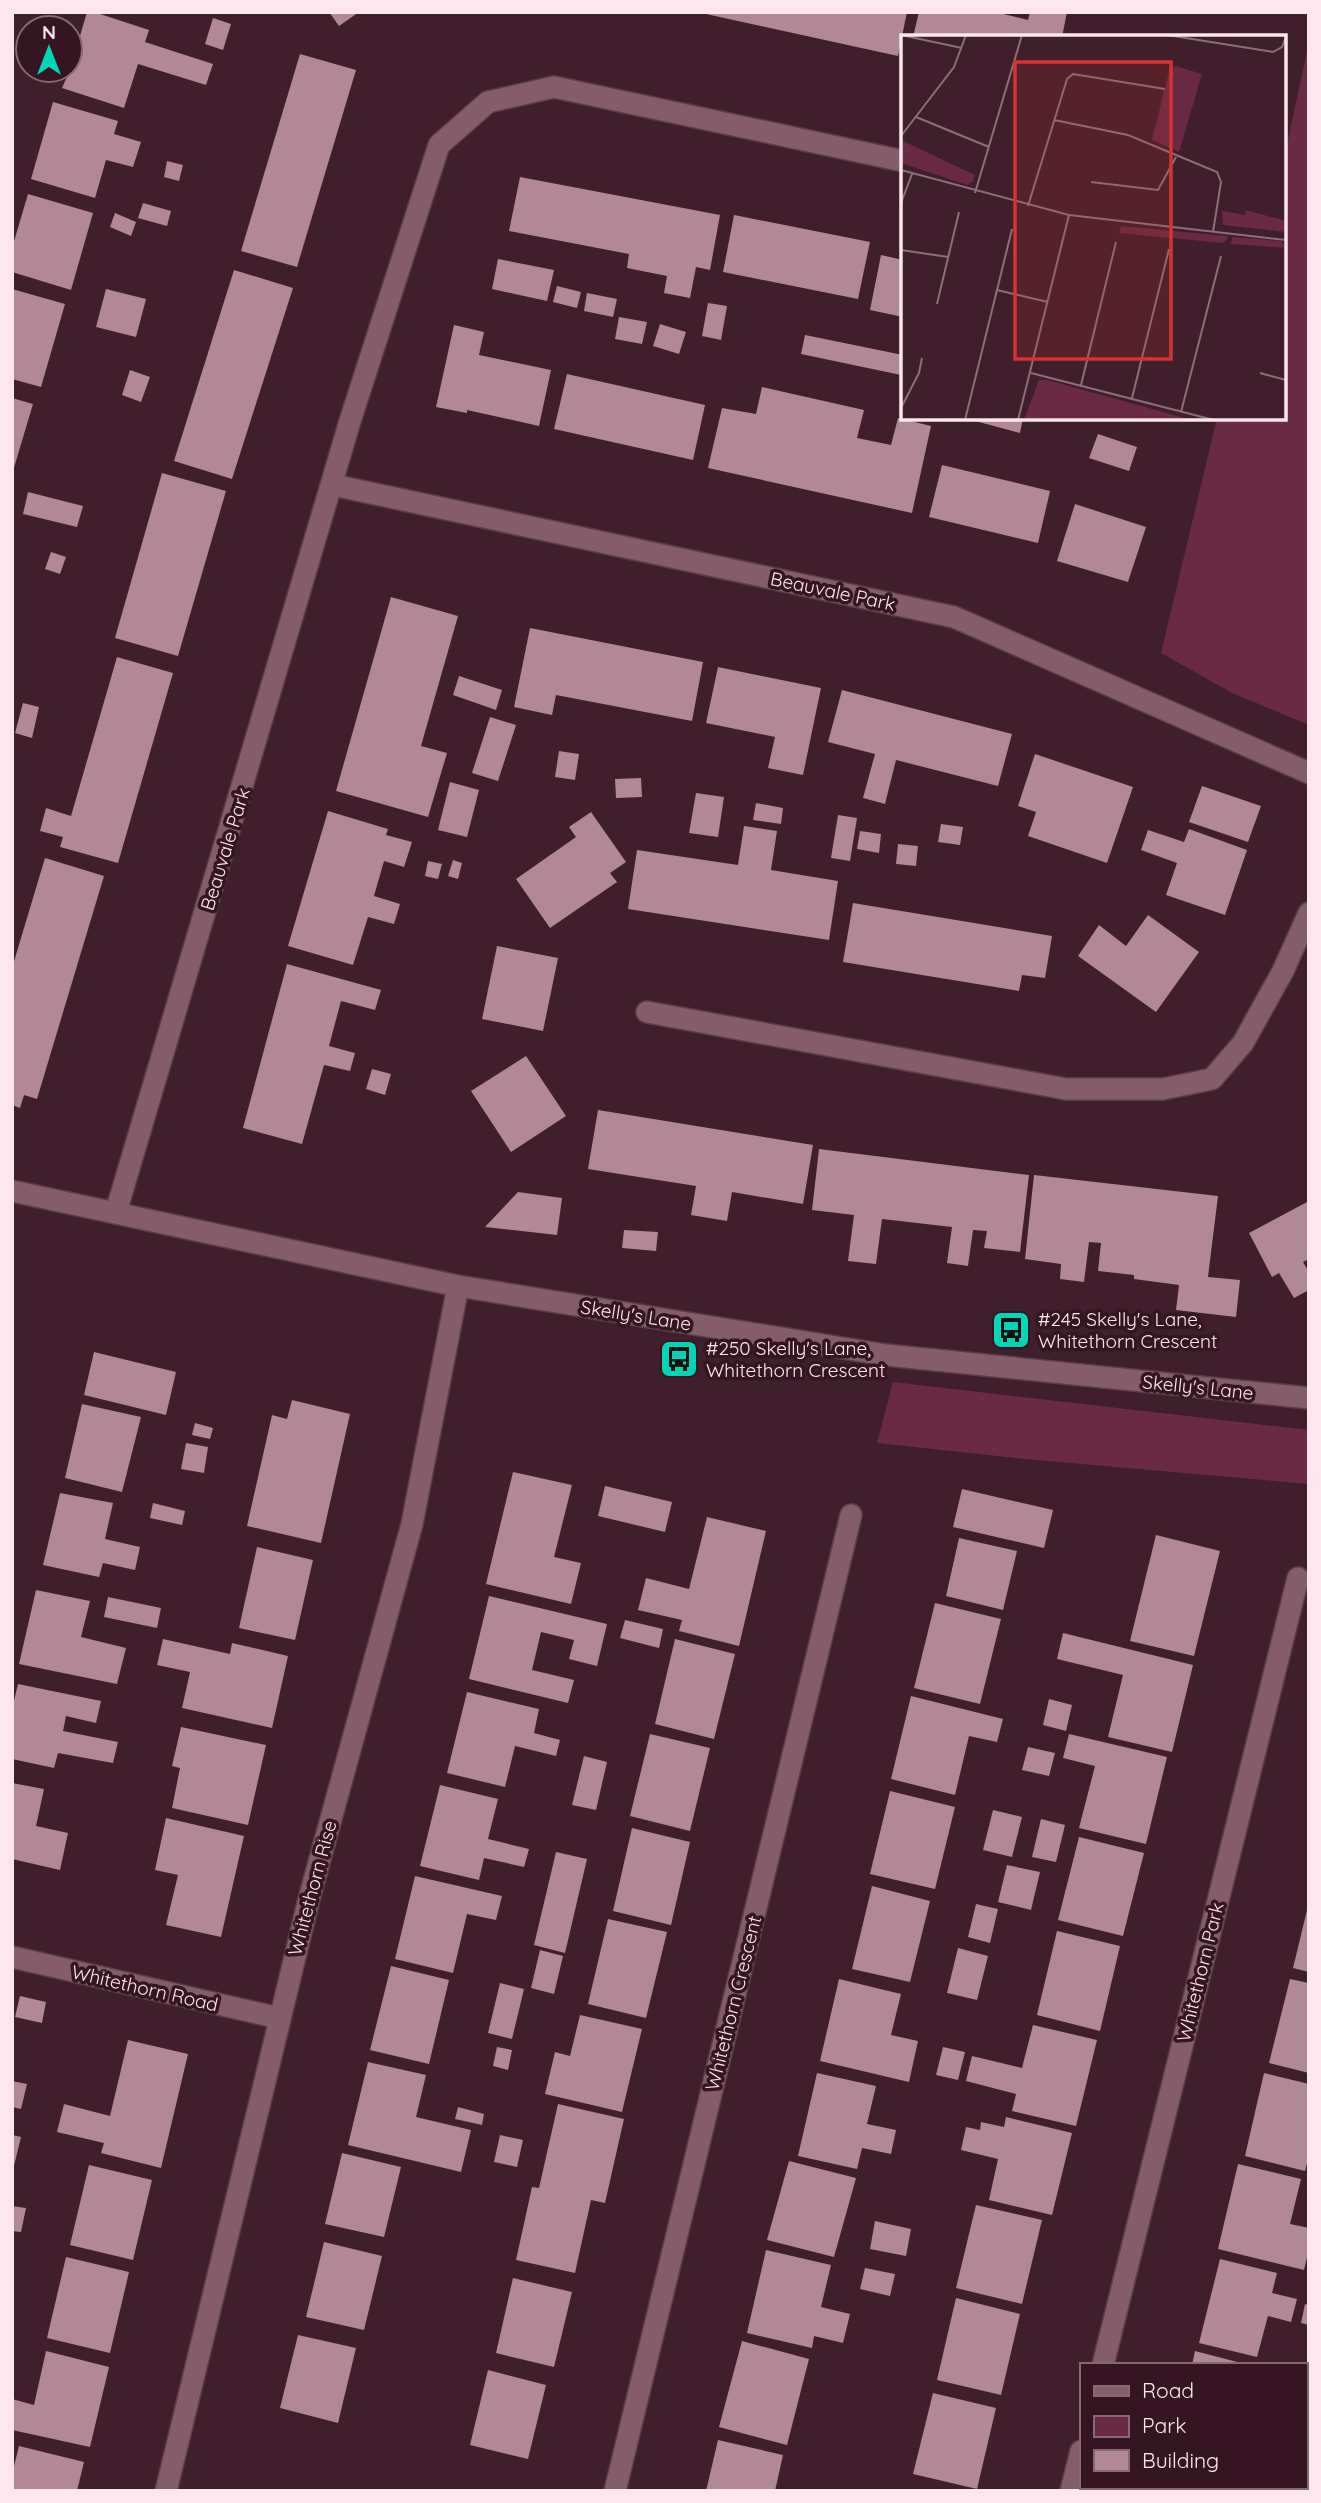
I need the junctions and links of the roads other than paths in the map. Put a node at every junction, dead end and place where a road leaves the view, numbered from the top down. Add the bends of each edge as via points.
1 (901, 161) edge
2 (333, 485) junction
3 (1309, 773) edge
4 (1309, 913) edge
5 (647, 1012) dead end
6 (12, 1191) edge
7 (116, 1212) junction
8 (457, 1286) junction
9 (1309, 1398) edge
10 (851, 1515) dead end
11 (1298, 1578) dead end
12 (12, 1957) edge
13 (279, 2018) junction
14 (1103, 2363) edge
15 (1080, 2455) edge
16 (166, 2491) edge
17 (615, 2491) edge
18 (1071, 2491) edge

1 - 2 street, Beauvale Park via 554,87 488,102 439,145
2 - 3 street, Beauvale Park via 954,617
2 - 7 street, Beauvale Park
4 - 5 street via 1243,1043 1212,1079 1163,1089 1066,1089
6 - 7 street, Skelly's Lane
7 - 8 street, Skelly's Lane
8 - 9 street, Skelly's Lane via 886,1355
8 - 13 street, Whitethorn Rise via 412,1524
10 - 17 street, Whitethorn Crescent
11 - 14 street, Whitethorn Park
12 - 13 street, Whitethorn Road
13 - 16 street, Whitethorn Rise
15 - 18 street

